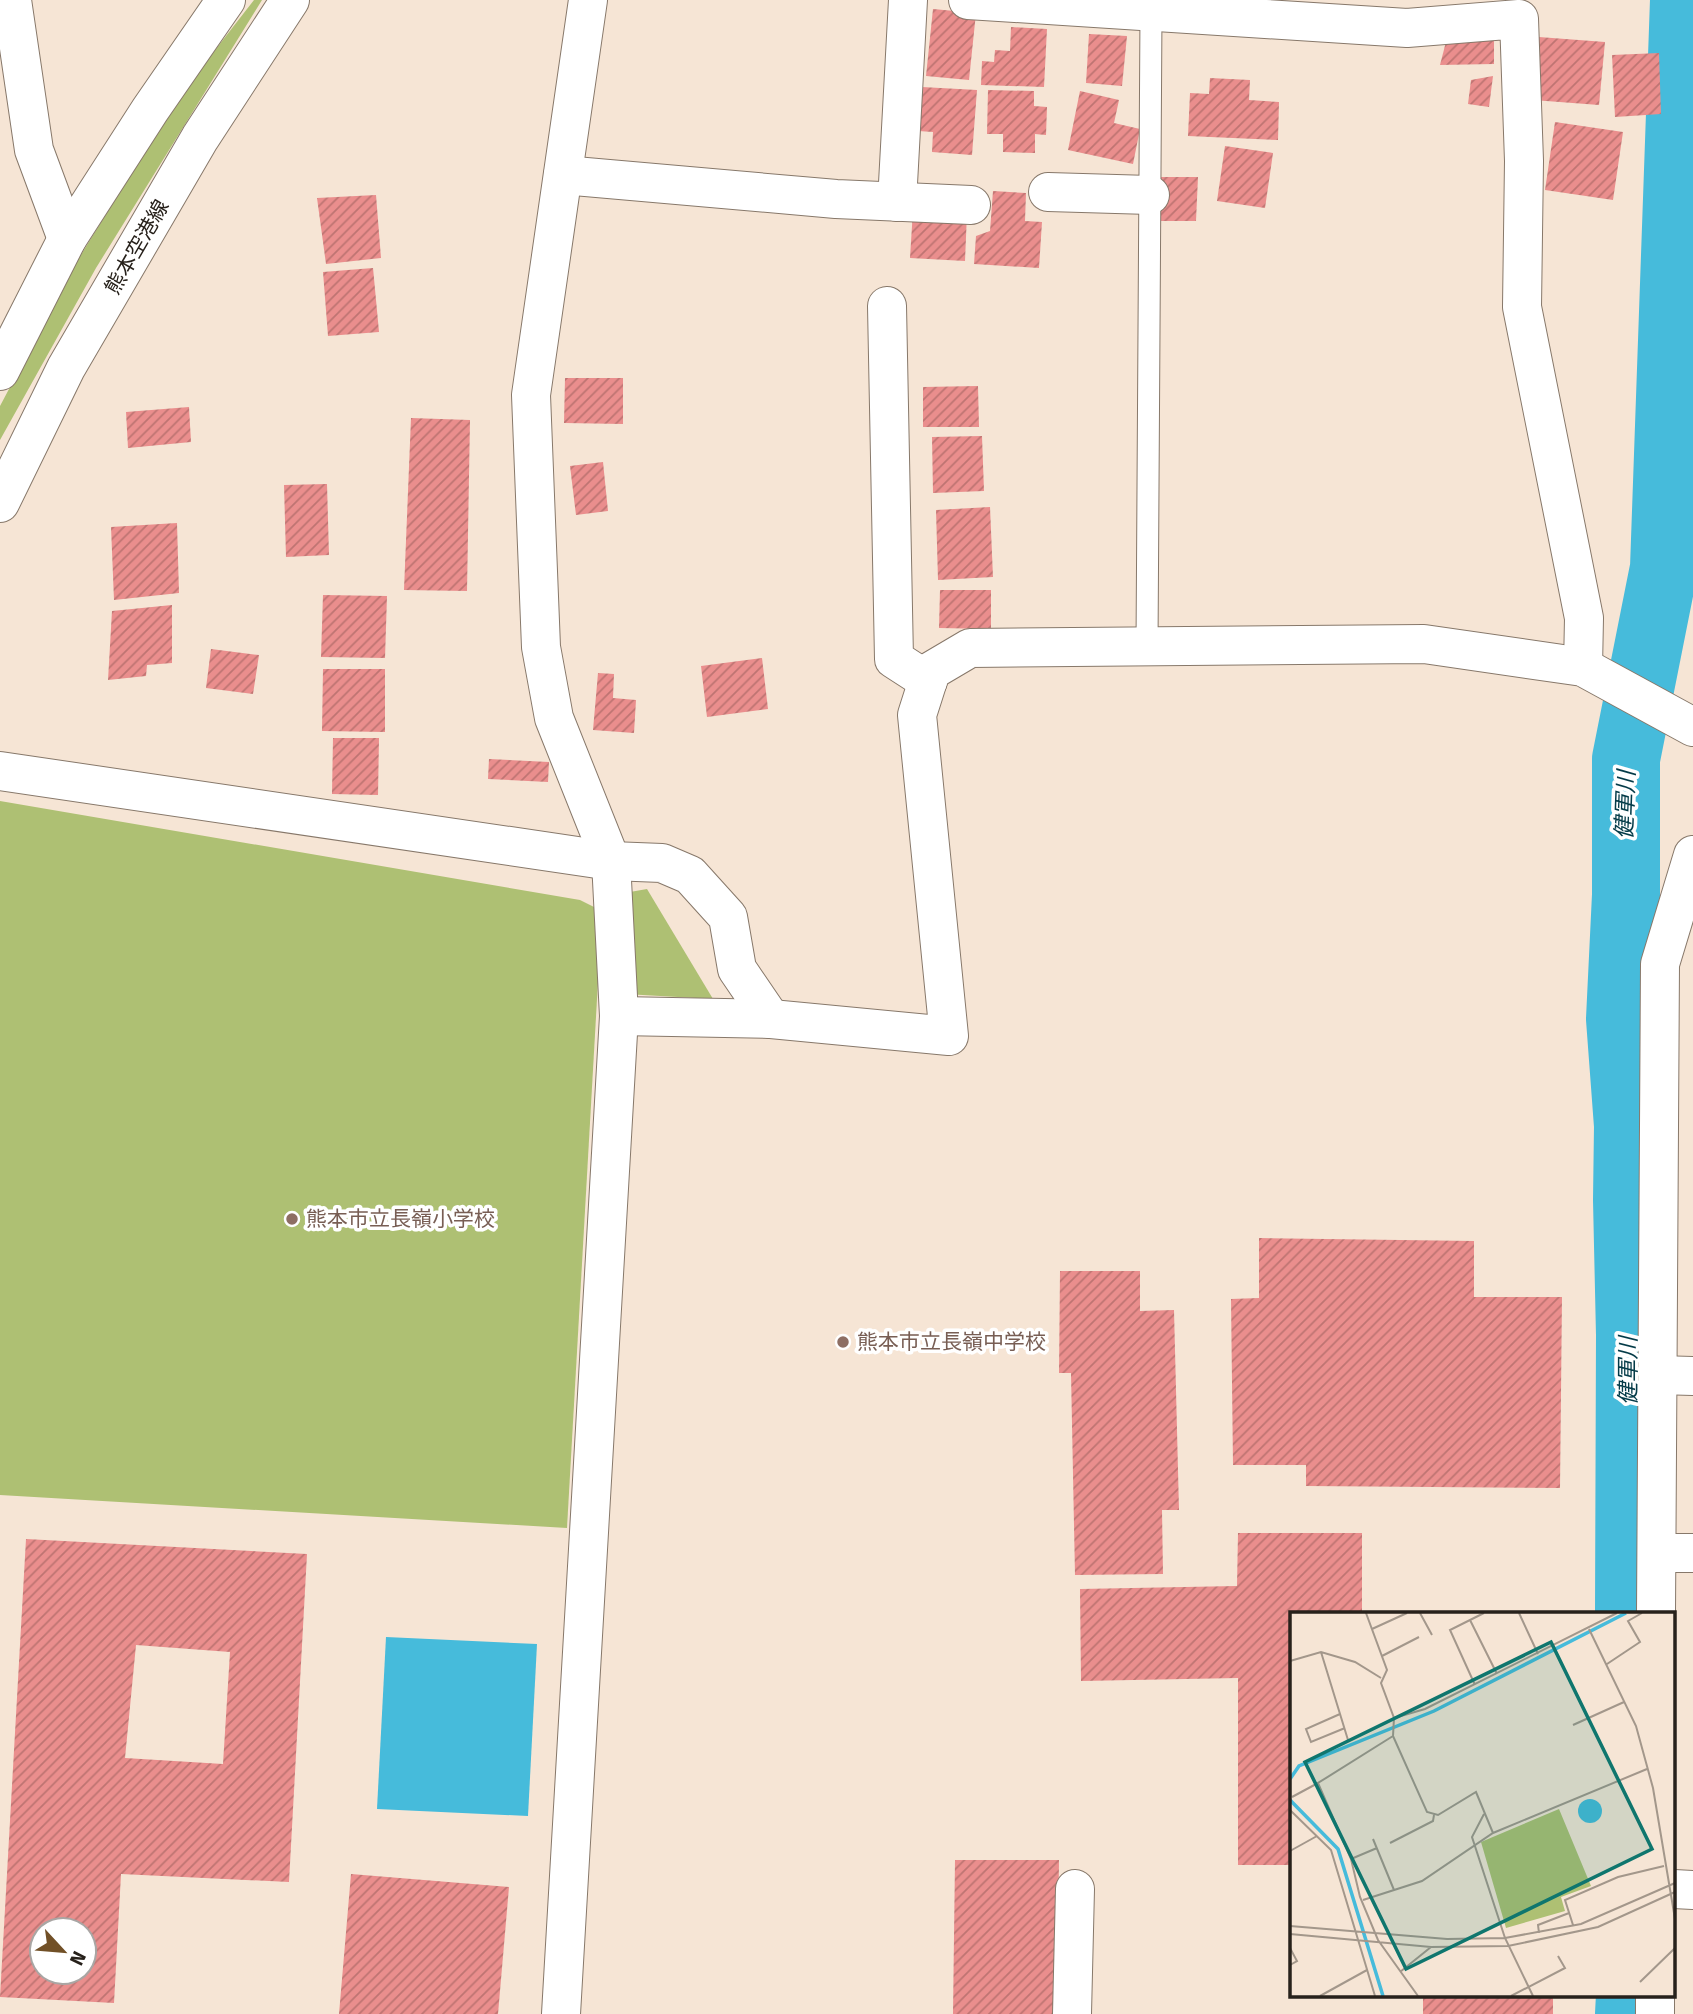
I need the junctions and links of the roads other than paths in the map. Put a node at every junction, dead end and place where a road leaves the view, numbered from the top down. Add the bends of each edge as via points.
1 (12, 0) edge
2 (226, 0) edge
3 (290, 0) edge
4 (588, 0) edge
5 (908, 0) edge
6 (968, 0) edge
7 (1518, 10) edge
8 (1150, 13) junction
9 (563, 175) junction
10 (1048, 192) dead end
11 (1150, 195) junction
12 (897, 202) junction
13 (971, 205) dead end
14 (67, 239) junction
15 (887, 306) dead end
16 (0, 371) edge
17 (0, 503) edge
18 (1147, 646) junction
19 (1583, 667) junction
20 (928, 681) junction
21 (1693, 727) edge
22 (0, 771) edge
23 (1693, 855) edge
24 (611, 861) junction
25 (619, 1016) junction
26 (771, 1019) junction
27 (1676, 1376) edge
28 (1675, 1553) edge
29 (1656, 1612) edge
30 (1076, 1889) dead end
31 (1655, 1996) edge
32 (561, 2014) edge
33 (1072, 2014) edge
34 (1655, 2014) edge

1 - 14 street via 34,150
2 - 14 street
3 - 17 street, 熊本空港線 via 200,138 66,368
4 - 9 street
5 - 12 street
6 - 8 street
7 - 8 street via 1407,28
7 - 19 street via 1524,161 1522,307 1584,618
8 - 11 lane
9 - 12 street
9 - 24 street via 531,395 541,647 554,718
10 - 11 street
11 - 18 lane
12 - 13 street
14 - 16 street
15 - 20 street via 894,659
18 - 19 street via 1424,644
18 - 20 street via 970,648 931,671
19 - 21 street
20 - 26 street via 917,715 949,1036
22 - 24 street
23 - 27 street via 1660,964
24 - 25 street
24 - 26 street via 662,863 690,875 728,917 737,969
25 - 26 street
25 - 32 street
27 - 28 street
28 - 29 street
30 - 33 street
31 - 34 street

